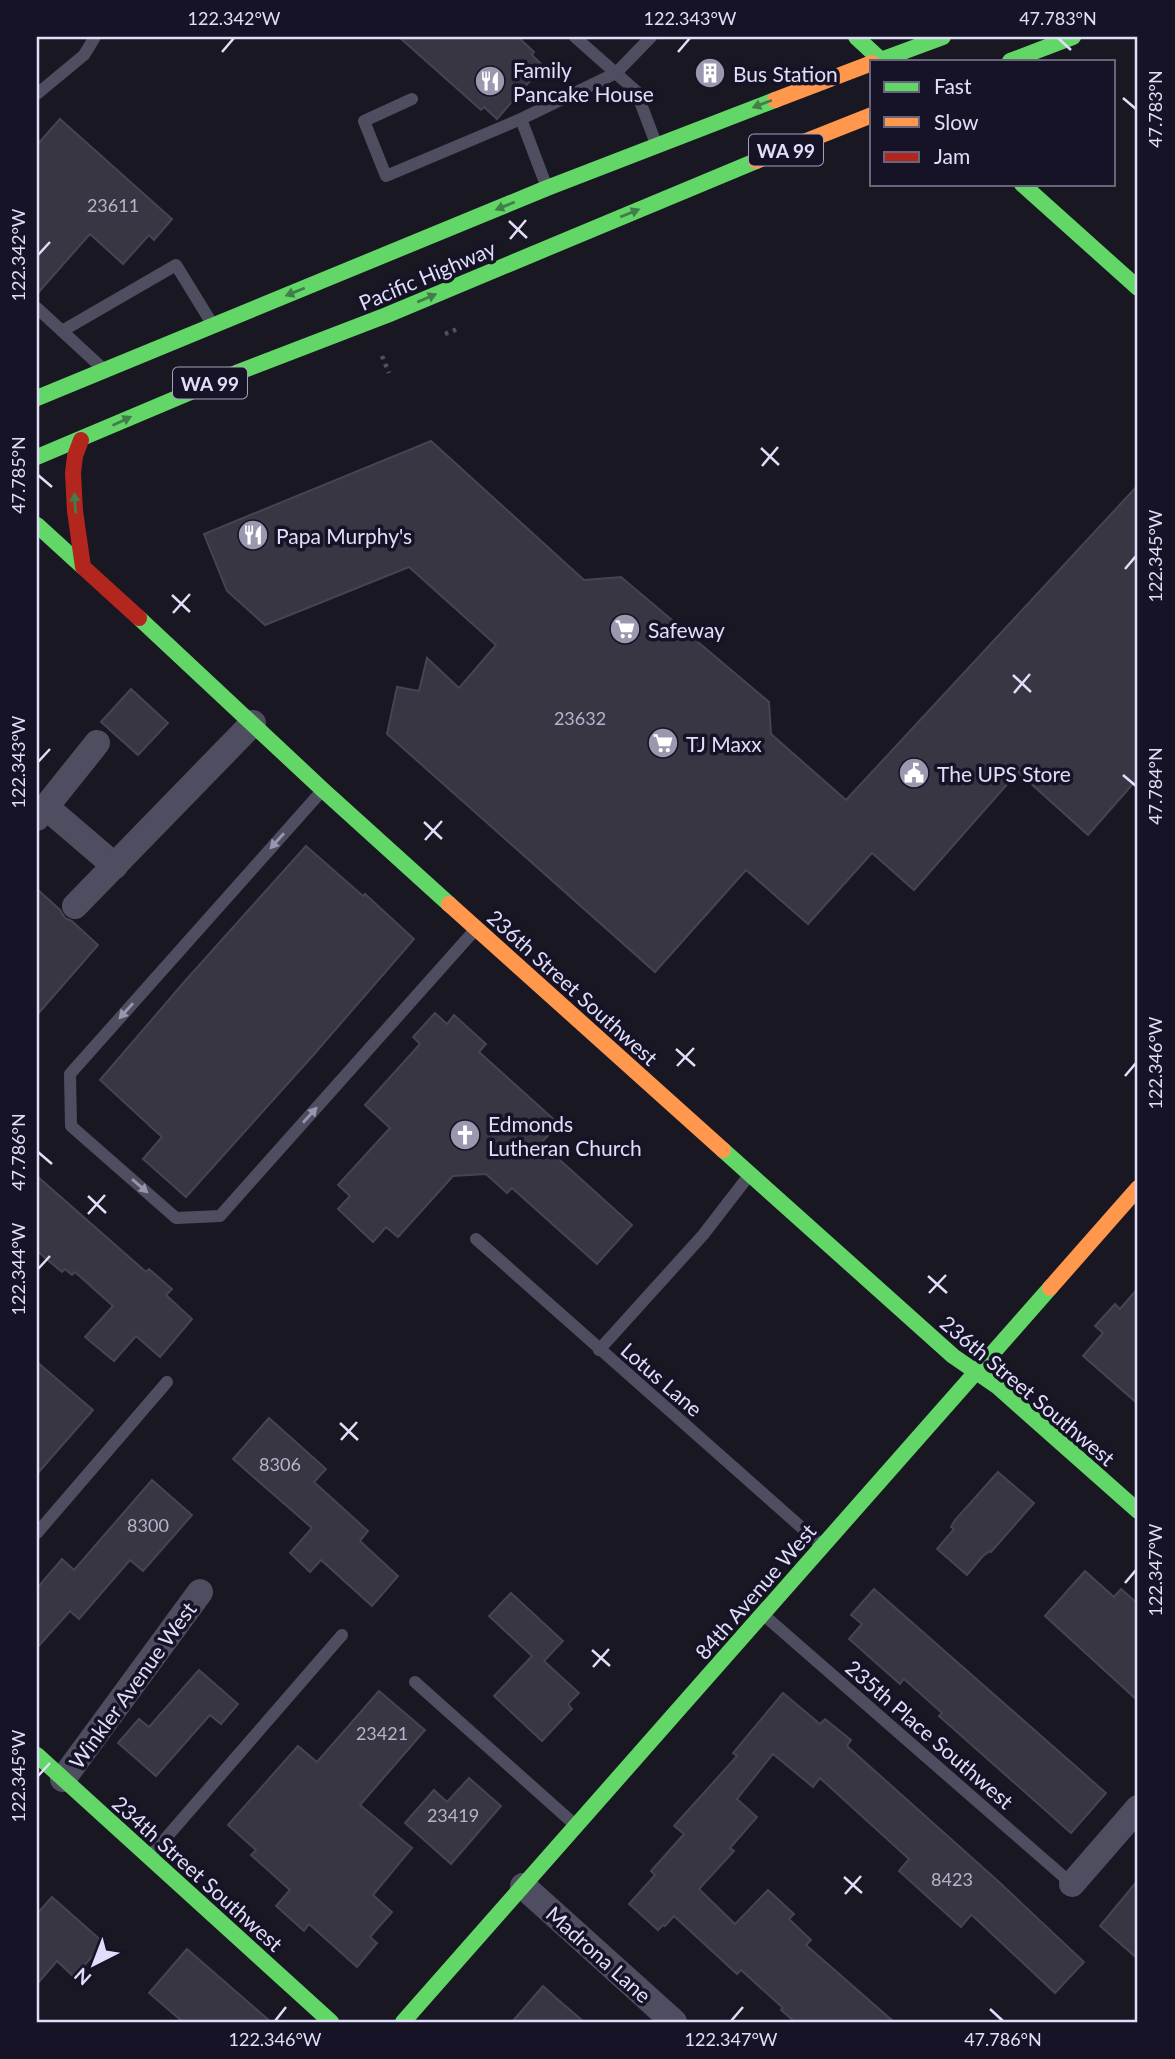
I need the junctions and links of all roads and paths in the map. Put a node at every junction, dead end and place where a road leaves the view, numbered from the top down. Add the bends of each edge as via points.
1 (95, 37) edge
2 (575, 37) edge
3 (650, 37) edge
4 (856, 37) edge
5 (943, 37) edge
6 (1070, 38) edge
7 (877, 60) edge
8 (881, 60) edge
9 (1013, 60) edge
10 (1049, 60) edge
11 (870, 64) edge
12 (616, 74) junction
13 (37, 94) edge
14 (412, 99) dead end
15 (870, 117) edge
16 (521, 119) junction
17 (656, 145) junction
18 (1024, 186) edge
19 (1038, 186) edge
20 (547, 188) junction
21 (1046, 205) junction
22 (1138, 288) edge
23 (37, 308) edge
24 (213, 325) junction
25 (460, 328) dead end
26 (62, 331) junction
27 (444, 334) dead end
28 (382, 356) dead end
29 (105, 371) junction
30 (389, 373) dead end
31 (37, 398) edge
32 (81, 440) junction
33 (37, 457) edge
34 (37, 524) edge
35 (83, 567) junction
36 (253, 723) junction
37 (97, 743) dead end
38 (323, 790) junction
39 (41, 813) edge
40 (115, 866) junction
41 (75, 906) dead end
42 (476, 929) junction
43 (750, 1175) junction
44 (1138, 1188) edge
45 (476, 1239) dead end
46 (599, 1350) junction
47 (976, 1372) junction
48 (167, 1382) dead end
49 (1138, 1511) edge
50 (37, 1533) edge
51 (823, 1546) junction
52 (200, 1592) dead end
53 (763, 1614) junction
54 (342, 1635) dead end
55 (415, 1682) dead end
56 (37, 1755) edge
57 (64, 1779) junction
58 (1138, 1808) edge
59 (576, 1826) junction
60 (149, 1857) junction
61 (1072, 1884) joint
62 (523, 1886) junction
63 (331, 2022) edge
64 (403, 2022) edge
65 (674, 2022) edge

1 - 13 lane via 84,55
2 - 12 lane
3 - 12 lane
4 - 7 main road
5 - 8 main road, Pacific Highway / WA 99
6 - 9 main road
6 - 10 main road
11 -> 17 main road, Pacific Highway / WA 99
12 - 16 lane
12 - 17 lane via 636,91
14 - 16 lane via 364,121 386,176
32 -> 15 main road, Pacific Highway / WA 99 via 164,402
16 - 20 lane
17 - 20 main road, Pacific Highway / WA 99
18 - 21 main road
19 - 21 main road
20 -> 24 main road, Pacific Highway / WA 99
21 - 22 main road
23 - 26 lane
24 - 26 lane via 176,265
24 - 29 main road, Pacific Highway / WA 99
25 - 27 path
26 - 29 lane
28 - 30 path
29 - 31 main road, Pacific Highway / WA 99
32 - 33 main road, Pacific Highway / WA 99
35 -> 32 main road via 73,473
34 - 35 main road, 236th Street Southwest
35 - 36 main road, 236th Street Southwest
36 - 38 main road, 236th Street Southwest
36 - 40 street
37 - 39 street
38 - 42 main road, 236th Street Southwest
38 -> 42 lane via 70,1074 71,1126 176,1218 220,1216
39 - 40 street
40 - 41 street
42 - 43 main road, 236th Street Southwest
43 - 46 lane via 703,1235
43 - 47 main road, 236th Street Southwest
44 - 47 main road, 84th Avenue West
45 - 46 lane, Lotus Lane
46 - 51 lane, Lotus Lane
47 - 49 main road, 236th Street Southwest
47 - 51 main road, 84th Avenue West
48 - 50 lane
51 - 53 main road, 84th Avenue West
52 - 57 street, Winkler Avenue West
53 - 59 main road, 84th Avenue West
53 - 61 lane, 235th Place Southwest
54 - 60 lane
55 - 59 lane
56 - 57 main road, 234th Street Southwest
57 - 60 main road, 234th Street Southwest
58 - 61 street
59 - 62 main road, 84th Avenue West
60 - 63 main road, 234th Street Southwest
62 - 64 main road, 84th Avenue West
62 - 65 street, Madrona Lane

